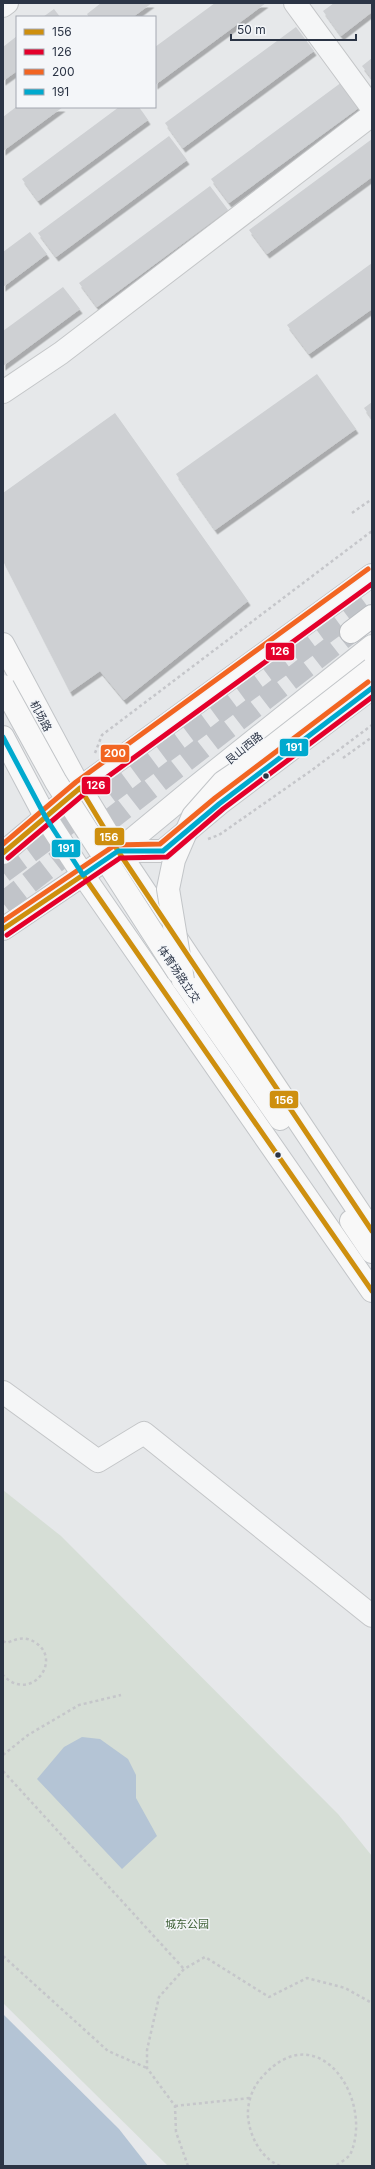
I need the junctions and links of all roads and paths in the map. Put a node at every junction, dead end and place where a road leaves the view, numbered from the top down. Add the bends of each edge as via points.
1 (7, 3) edge
2 (295, 3) edge
3 (3, 6) edge
4 (372, 108) edge
5 (372, 116) edge
6 (3, 392) edge
7 (372, 499) edge
8 (352, 514) dead end
9 (372, 531) edge
10 (372, 575) edge
11 (372, 616) edge
12 (351, 632) tunnel mouth
13 (3, 644) edge
14 (372, 646) edge
15 (372, 669) edge
16 (3, 686) edge
17 (372, 688) edge
18 (3, 736) edge
19 (372, 737) edge
20 (94, 755) dead end
21 (343, 758) dead end
22 (80, 788) junction
23 (46, 818) junction
24 (7, 844) edge
25 (118, 851) junction
26 (82, 875) junction
27 (3, 929) edge
28 (183, 980) junction
29 (372, 1231) edge
30 (372, 1252) edge
31 (372, 1291) edge
32 (3, 1392) edge
33 (372, 1616) edge
34 (3, 1641) edge
35 (3, 1675) edge
36 (121, 1695) dead end
37 (3, 1755) edge
38 (3, 1770) edge
39 (3, 1956) edge
40 (184, 1969) junction
41 (372, 2003) edge
42 (330, 2060) dead end
43 (147, 2068) junction
44 (250, 2098) junction
45 (175, 2106) junction
46 (358, 2144) dead end
47 (188, 2166) edge
48 (280, 2166) edge
49 (335, 2166) edge

1 - 3 street
2 - 4 street
5 - 6 street via 61,353
7 - 8 path
9 - 20 path via 102,735
10 - 22 main road
11 - 12 main road
13 - 22 main road, 机场路
14 - 25 main road, 艮山西路
15 - 28 main road, bridge via 223,782 193,816 174,860 168,889
16 - 28 main road, 体育场路立交, bridge via 56,782
17 - 25 street via 225,800 163,851
18 - 23 main road
19 - 21 path
22 - 23 main road
22 - 25 main road, 机场路
23 - 24 main road
23 - 26 main road
25 - 26 main road, 艮山西路
25 - 29 main road, 机场路
26 - 27 main road, 艮山西路
26 - 31 main road
28 - 30 main road, 体育场路立交
32 - 33 street via 98,1462 144,1433
34 - 35 path via 7,1643 25,1638 32,1640 44,1651 46,1658 43,1674 31,1684 15,1684
36 - 37 path via 79,1705 28,1735
38 - 40 path
39 - 43 path via 108,2051
40 - 41 path via 204,1957 269,1998 307,1978 345,1988
40 - 43 path via 159,1997 147,2050
42 - 44 path via 304,2055 286,2059 270,2068 258,2082
43 - 45 path
44 - 45 path
44 - 48 path via 248,2116 251,2134 260,2150
45 - 47 path via 176,2132
46 - 49 path via 350,2155

